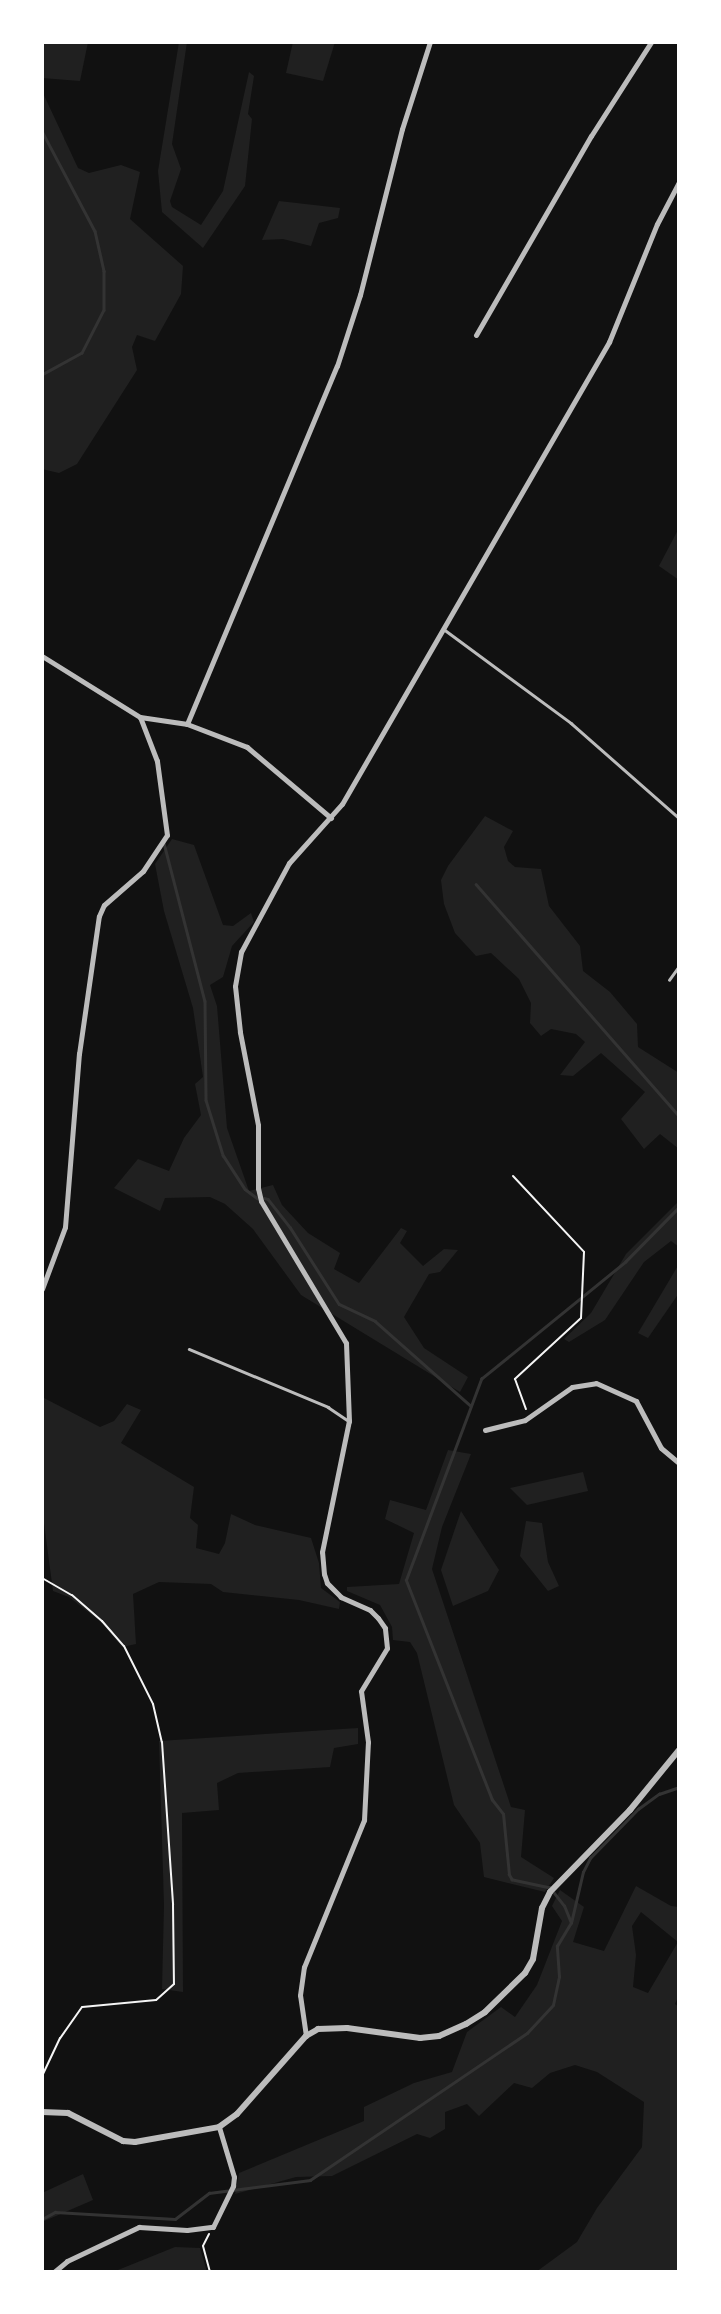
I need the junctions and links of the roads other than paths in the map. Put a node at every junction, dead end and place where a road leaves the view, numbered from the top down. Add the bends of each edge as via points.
1 (430, 42) edge
2 (651, 42) edge
3 (679, 182) edge
4 (477, 335) dead end
5 (442, 628) junction
6 (42, 656) edge
7 (140, 717) junction
8 (187, 724) junction
9 (331, 818) junction
10 (679, 818) edge
11 (679, 966) edge
12 (669, 980) dead end
13 (42, 1289) edge
14 (189, 1349) dead end
15 (349, 1421) junction
16 (485, 1430) dead end
17 (679, 1464) edge
18 (679, 1750) edge
19 (306, 2036) junction
20 (42, 2112) edge
21 (219, 2127) junction
22 (54, 2272) edge

1 - 8 street via 401,130 360,295 337,366
2 - 4 street via 584,147
3 - 5 street via 609,342
5 - 9 street
5 - 10 lane via 571,723
6 - 7 street
7 - 8 street
7 - 13 street via 157,761 167,835 143,871 107,901 99,916 79,1054 65,1227
8 - 9 street via 247,747
9 - 15 street via 283,874 242,952 235,986 258,1125 261,1200 346,1343
11 - 12 lane
14 - 15 lane via 328,1407
15 - 19 street via 322,1563 327,1583 334,1590 378,1618 385,1628 387,1648 361,1691 368,1742 364,1820 304,1967 300,1995
16 - 17 street via 528,1417 572,1387 596,1384 636,1401 661,1448
18 - 19 street via 630,1810 552,1890 542,1908 533,1959 485,2012 439,2036 420,2038 334,2027
19 - 21 street via 237,2114
20 - 21 street via 68,2113 123,2141
21 - 22 street via 234,2169 233,2186 213,2227 139,2227 67,2261

